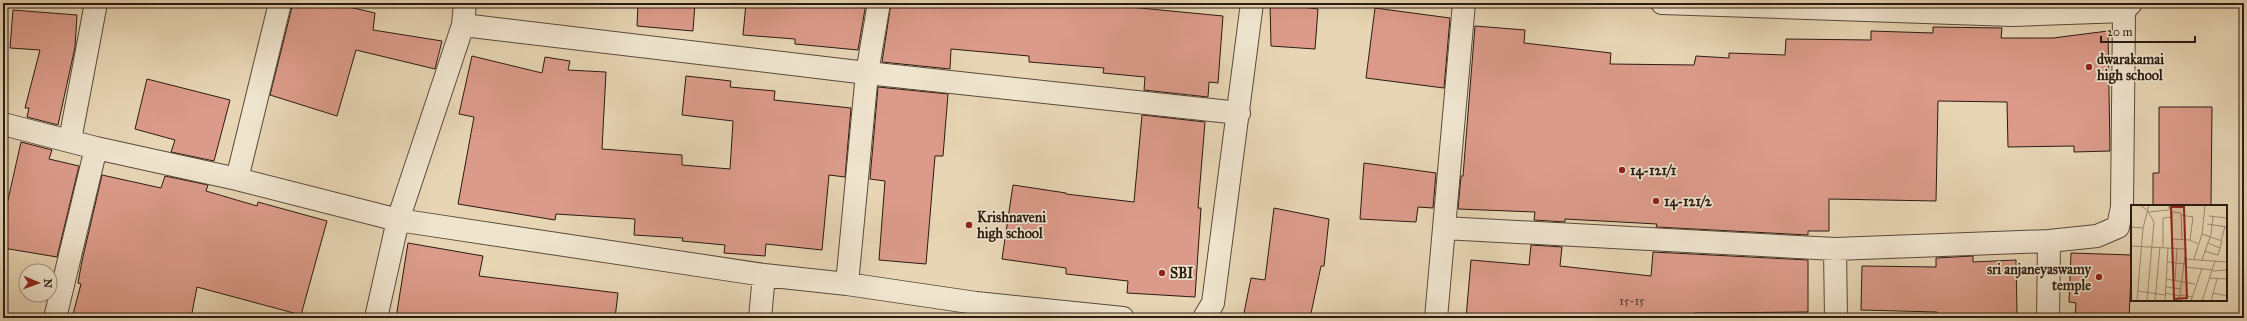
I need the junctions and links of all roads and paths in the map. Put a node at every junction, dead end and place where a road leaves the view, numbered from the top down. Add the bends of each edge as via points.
1 (96, 3) edge
2 (280, 3) edge
3 (465, 3) edge
4 (879, 3) edge
5 (1252, 3) edge
6 (1464, 3) edge
7 (1662, 3) edge
8 (2128, 7) edge
9 (2012, 9) edge
10 (462, 25) junction
11 (867, 73) junction
12 (1239, 113) junction
13 (3, 124) edge
14 (70, 140) junction
15 (96, 148) junction
16 (238, 179) junction
17 (398, 220) junction
18 (1444, 228) junction
19 (2049, 241) junction
20 (1835, 249) junction
21 (764, 275) junction
22 (847, 284) junction
23 (975, 311) edge
24 (55, 318) edge
25 (376, 318) edge
26 (760, 318) edge
27 (1123, 318) edge
28 (1204, 318) edge
29 (1436, 318) edge
30 (1836, 318) edge
31 (2048, 318) edge

1 - 14 street
2 - 16 street
3 - 10 street
4 - 11 street
5 - 12 street
6 - 18 street
7 - 9 street
8 - 9 street
8 - 19 street via 2122,207 2118,227 2097,236
10 - 11 street
10 - 17 street
11 - 12 street
11 - 22 street
12 - 28 street via 1213,303
13 - 14 street
14 - 15 street
15 - 16 street
15 - 24 street
16 - 17 street
17 - 21 street
17 - 25 street
18 - 20 street
18 - 29 street
19 - 20 street
19 - 31 street
20 - 30 street
21 - 22 street
21 - 26 street
22 - 23 street
23 - 27 street

